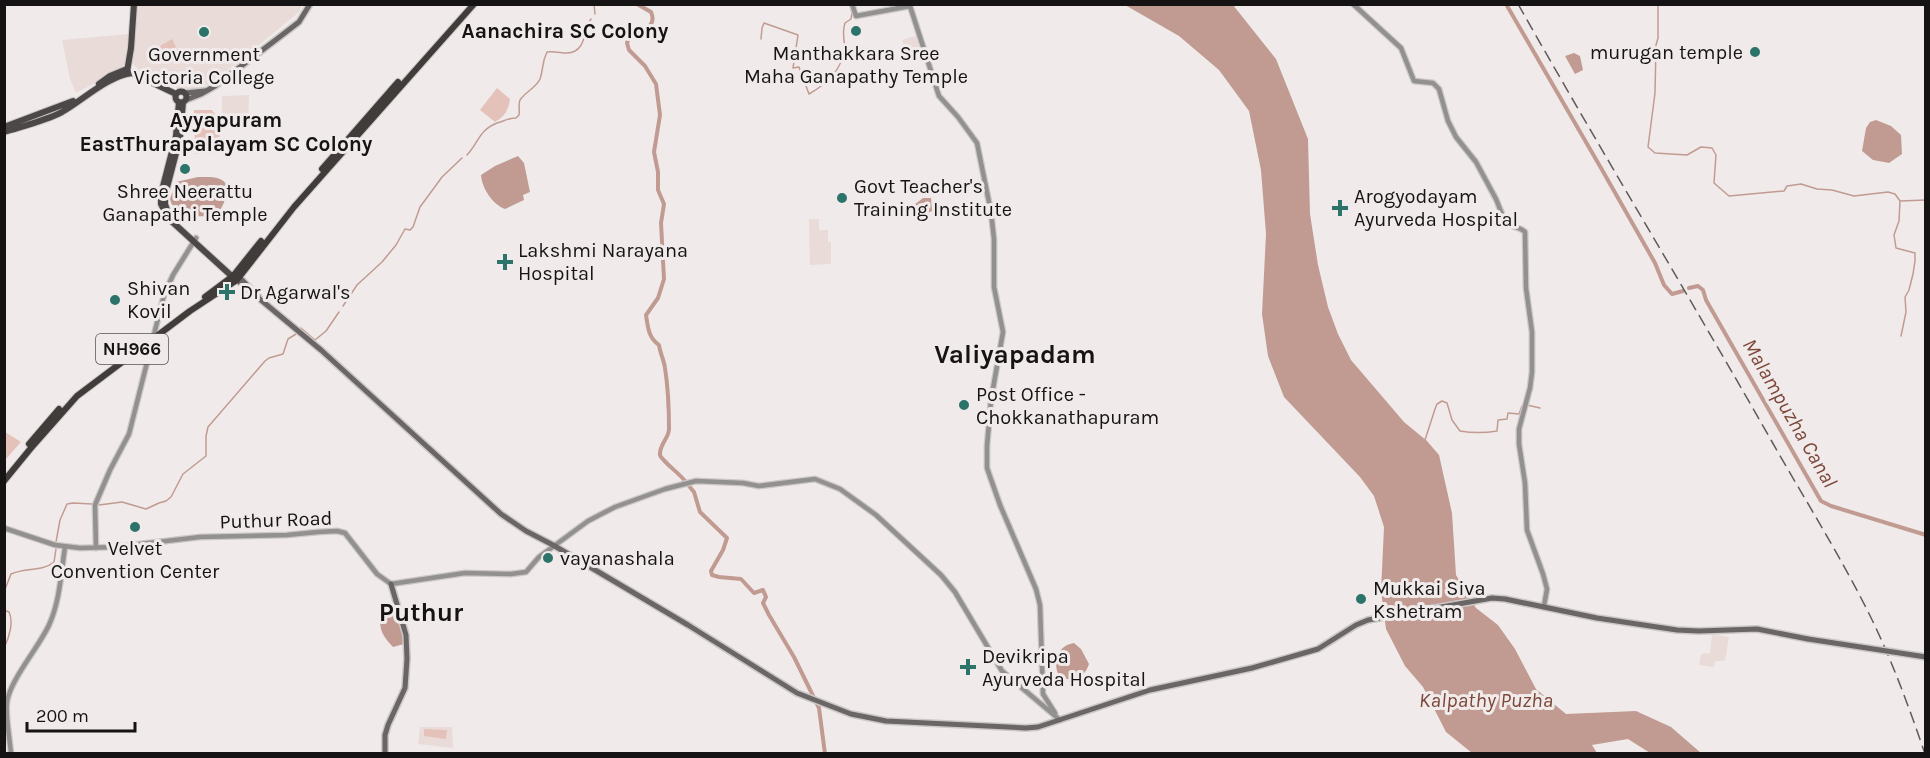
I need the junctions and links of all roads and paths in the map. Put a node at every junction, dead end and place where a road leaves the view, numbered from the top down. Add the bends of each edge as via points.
1 (134, 4) edge
2 (310, 4) edge
3 (470, 4) edge
4 (474, 4) edge
5 (852, 4) edge
6 (1353, 4) edge
7 (127, 71) junction
8 (181, 97) junction
9 (4, 127) edge
10 (4, 132) edge
11 (195, 239) junction
12 (236, 276) junction
13 (154, 336) junction
14 (4, 476) edge
15 (4, 482) edge
16 (4, 528) edge
17 (553, 545) junction
18 (65, 547) junction
19 (96, 548) junction
20 (391, 584) junction
21 (1544, 606) junction
22 (1926, 657) edge
23 (1060, 720) junction
24 (11, 753) edge
25 (385, 753) edge

1 - 7 main road
2 - 8 main road via 299,22 207,91
3 - 12 highway, NH966 via 342,146
4 - 12 highway, NH966
5 - 23 street via 856,16 910,6 939,96 977,143 991,212 994,287 1003,332 991,400 987,468 1036,589 1043,694
6 - 21 street via 1401,48 1414,81 1433,83 1438,89 1456,137 1476,162 1506,224 1525,232 1532,372 1519,444 1527,530 1547,590
7 - 8 main road
7 - 9 main road via 110,76 68,104
7 - 10 main road via 60,113
8 - 11 main road via 180,138 165,204 170,215
11 - 12 main road
11 - 13 street via 164,295
12 - 13 highway, NH966
12 - 17 main road via 501,514
13 - 14 highway, NH966 via 79,389
13 - 15 highway, NH966 via 77,396
13 - 19 street via 129,434 97,499
16 - 18 street, Puthur Road
17 - 20 street via 526,572 465,573
17 - 23 main road via 796,693 851,714 886,721 1026,728
17 - 23 street via 615,507 665,489 696,482 759,486 815,478 840,489 876,515 941,575 1002,671
18 - 19 street, Puthur Road
18 - 24 street via 50,623 7,702
19 - 20 street, Puthur Road via 200,537 337,531 345,533 376,574
20 - 25 main road via 406,635 407,658 405,688 387,725
21 - 22 main road, bridge via 1677,630 1757,629
21 - 23 main road via 1492,598 1376,618 1356,625 1318,649 1150,690

